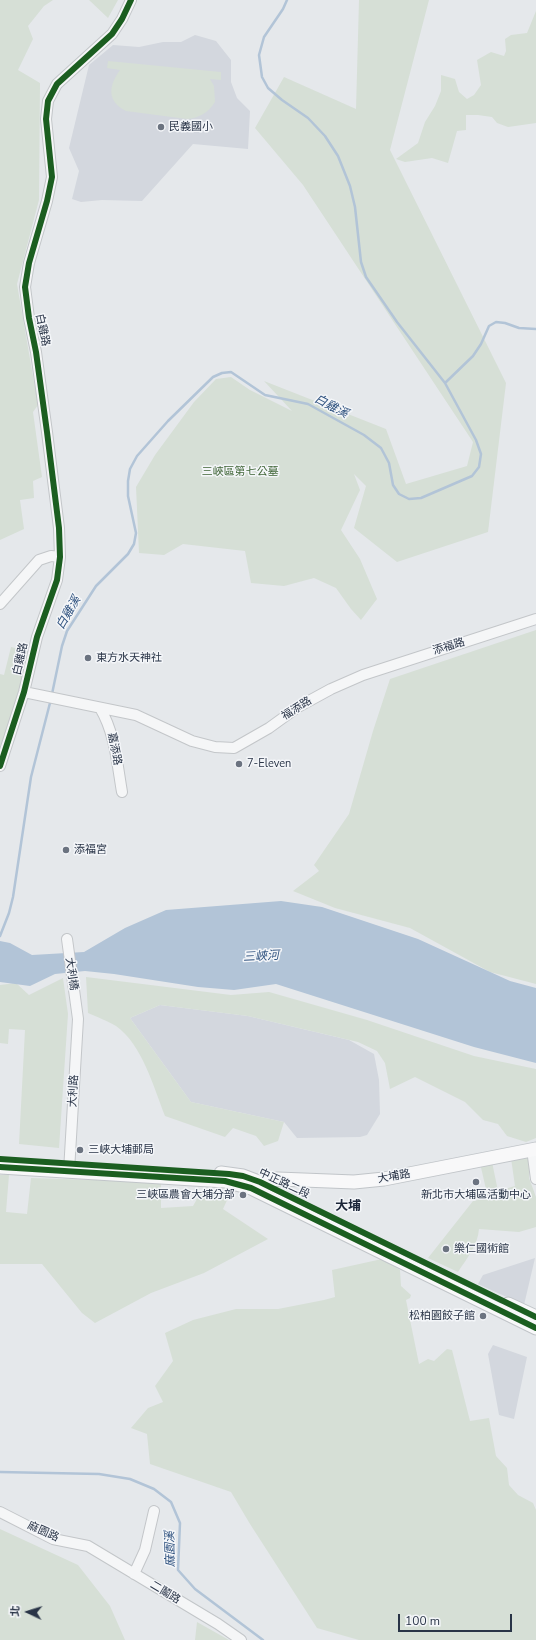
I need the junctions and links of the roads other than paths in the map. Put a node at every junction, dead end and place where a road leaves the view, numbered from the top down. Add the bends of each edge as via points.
1 (131, 0) edge
2 (60, 557) junction
3 (0, 604) edge
4 (536, 619) edge
5 (363, 675) joint
6 (24, 692) junction
7 (100, 708) junction
8 (0, 766) edge
9 (122, 792) dead end
10 (67, 938) dead end
11 (76, 1010) joint
12 (534, 1149) edge
13 (0, 1159) edge
14 (0, 1167) edge
15 (69, 1167) junction
16 (536, 1179) edge
17 (256, 1185) junction
18 (536, 1317) edge
19 (536, 1328) edge
20 (154, 1511) dead end
21 (0, 1512) edge
22 (88, 1546) joint
23 (134, 1574) junction
24 (241, 1640) edge

1 - 2 street, 白雞路 via 122,19 105,41 57,84 48,101 52,177 29,263 26,287 47,432 59,528
2 - 3 street via 50,556 39,560
2 - 6 street, 白雞路 via 57,580 37,637
4 - 5 street, 添福路
5 - 7 street, 福添路 via 298,707 234,748 215,747 192,741 136,716
6 - 7 street
6 - 8 street, 白雞路
7 - 9 street, 嘉添路 via 112,738
10 - 11 street, 大利橋
11 - 15 street, 大利路 via 78,1019
12 - 16 street
12 - 17 main road, 大埔路 via 384,1179 354,1182 278,1179
13 - 15 main road, 中正路二段
14 - 15 main road, 中正路二段
15 - 17 main road, 中正路二段 via 229,1174 243,1176
17 - 18 main road, 中正路二段
17 - 19 main road, 中正路二段
20 - 23 street via 145,1550
21 - 22 street, 麻園路 via 53,1539
22 - 23 street, 二鬮路
23 - 24 street, 二鬮路

